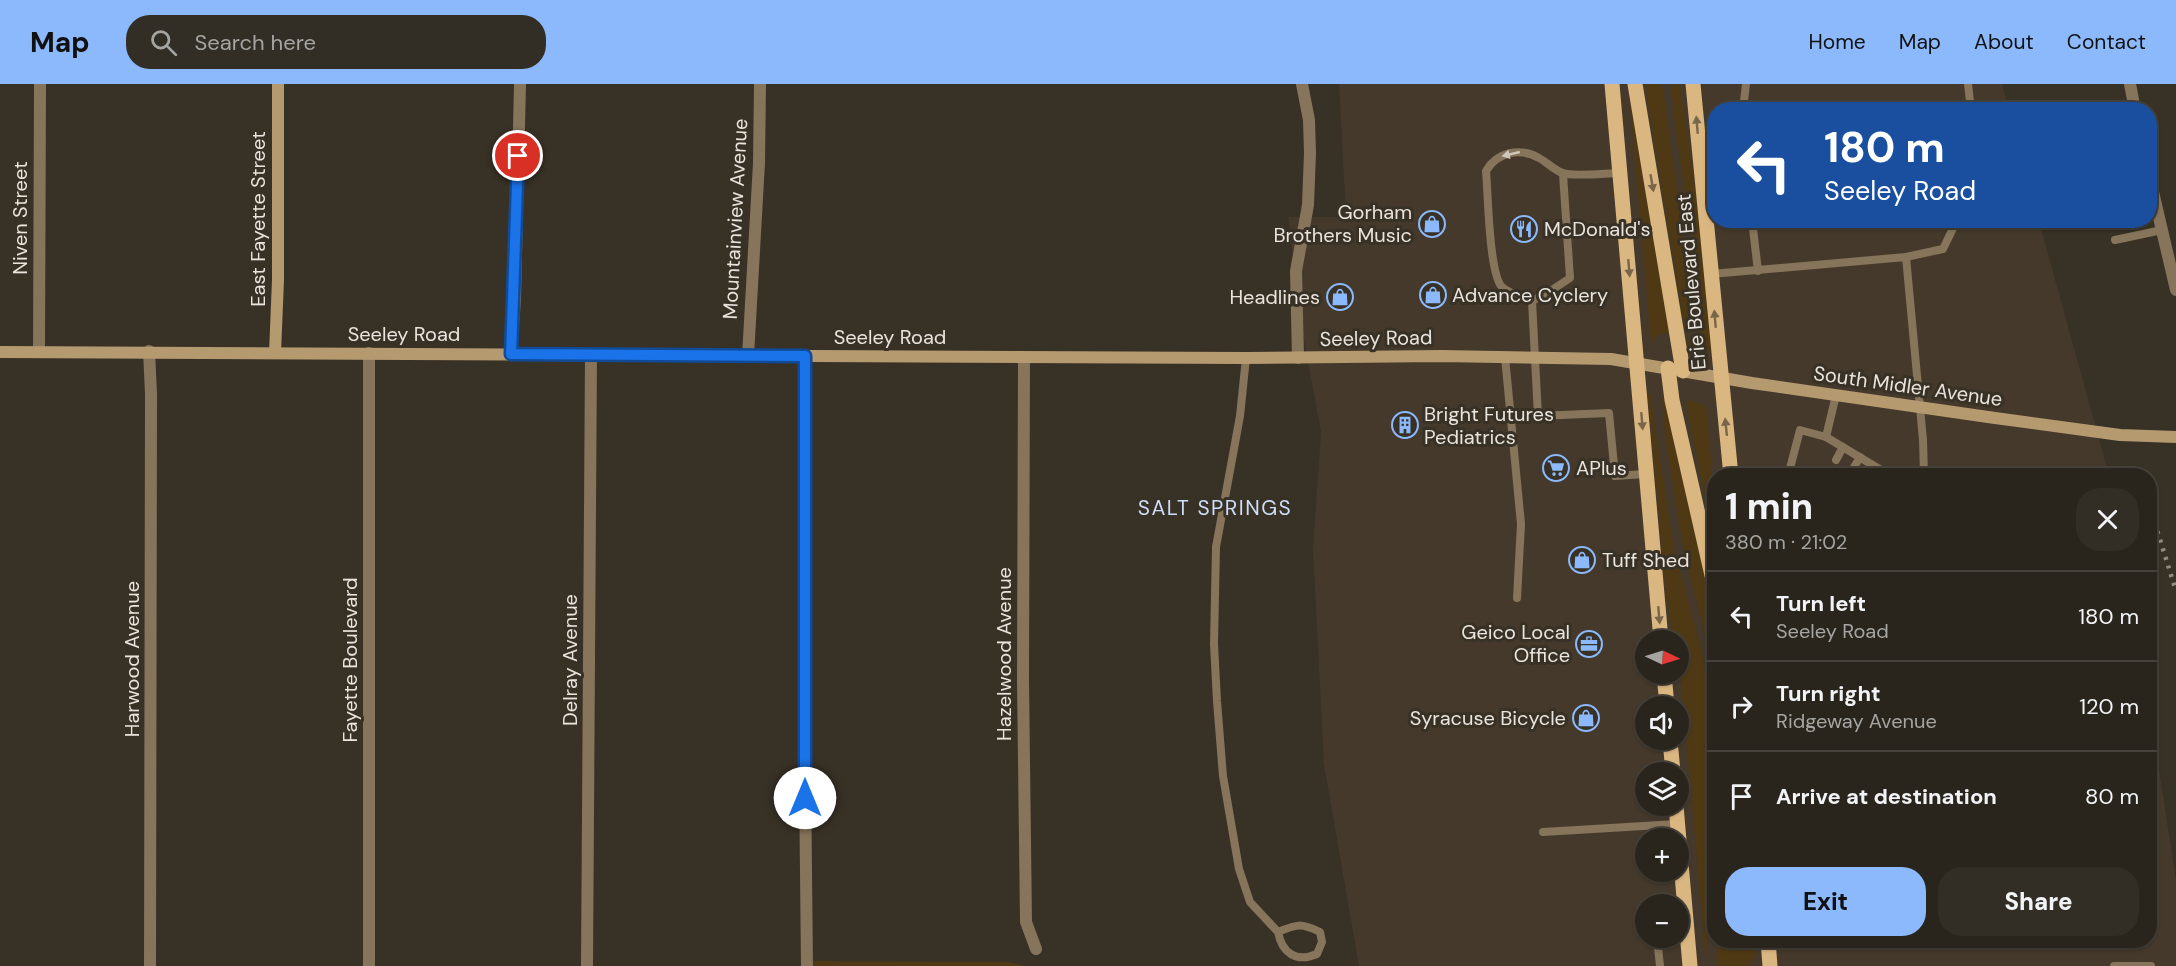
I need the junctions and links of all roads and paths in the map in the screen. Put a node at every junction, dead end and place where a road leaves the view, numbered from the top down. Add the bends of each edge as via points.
1 (40, 84) edge
2 (278, 84) edge
3 (520, 84) edge
4 (760, 84) edge
5 (1302, 84) edge
6 (1612, 84) edge
7 (1635, 84) edge
8 (1694, 84) edge
9 (1746, 84) edge
10 (1968, 84) edge
11 (2130, 84) edge
12 (1744, 102) edge
13 (1970, 102) edge
14 (2133, 102) edge
15 (1620, 173) junction
16 (1563, 174) junction
17 (2157, 209) edge
18 (1753, 228) edge
19 (1953, 228) edge
20 (2162, 230) junction
21 (2115, 240) dead end
22 (1906, 257) junction
23 (1758, 271) junction
24 (1711, 274) junction
25 (2176, 290) edge
26 (1532, 301) junction
27 (149, 351) junction
28 (0, 352) edge
29 (39, 352) junction
30 (369, 353) junction
31 (276, 354) junction
32 (511, 354) junction
33 (591, 355) junction
34 (748, 356) junction
35 (805, 356) junction
36 (1505, 357) junction
37 (1535, 357) junction
38 (1024, 358) junction
39 (1246, 358) junction
40 (1298, 358) junction
41 (1636, 362) junction
42 (1676, 370) junction
43 (1720, 378) junction
44 (1836, 395) junction
45 (1919, 407) junction
46 (1826, 437) junction
47 (2176, 437) edge
48 (1843, 447) junction
49 (1860, 457) junction
50 (1836, 460) dead end
51 (1730, 468) edge
52 (1790, 468) edge
53 (1854, 468) edge
54 (1878, 468) edge
55 (1924, 468) edge
56 (1646, 474) junction
57 (1707, 553) edge
58 (1517, 598) dead end
59 (1660, 630) edge
60 (1677, 816) edge
61 (1677, 824) junction
62 (1543, 832) dead end
63 (1680, 894) edge
64 (1278, 932) junction
65 (1658, 948) edge
66 (1686, 948) edge
67 (1769, 948) edge
68 (1036, 949) dead end
69 (150, 966) edge
70 (369, 966) edge
71 (587, 966) edge
72 (807, 966) edge
73 (1660, 966) edge
74 (1690, 966) edge
75 (1770, 966) edge
76 (2114, 966) edge
77 (2151, 966) edge

1 - 29 street, Niven Street
2 - 31 street, East Fayette Street
3 - 32 street
4 - 34 street, Mountainview Avenue
5 - 40 street via 1310,120 1311,153 1308,205 1296,271
6 - 15 main road
7 -> 42 main road
24 -> 8 main road, Erie Boulevard East
9 - 12 lane
10 - 13 lane
11 - 14 street
15 - 16 lane
15 -> 41 main road
16 - 26 lane via 1570,278
16 -> 26 lane via 1537,156 1520,151 1505,154 1486,171 1494,266 1501,286
17 - 20 street
18 - 23 lane
19 - 22 lane via 1943,249
20 - 21 lane
20 - 25 street
22 - 23 lane
22 - 45 lane
23 - 24 lane
43 -> 24 main road, Erie Boulevard East
26 - 37 lane
27 - 29 street, Seeley Road
27 - 31 street, Seeley Road
27 - 69 street, Harwood Avenue
28 - 29 street, Seeley Road
30 - 31 street, Seeley Road
30 - 32 street, Seeley Road
30 - 70 street, Fayette Boulevard
32 - 33 street, Seeley Road
33 - 34 street, Seeley Road
33 - 71 street, Delray Avenue
34 - 35 street, Seeley Road
35 - 38 street, Seeley Road
35 - 72 street
36 - 37 street, Seeley Road
36 - 40 street, Seeley Road
36 - 58 lane via 1521,524
37 - 41 street, Seeley Road
37 - 56 lane via 1538,416 1609,413 1615,476
38 - 39 street, Seeley Road
38 - 68 street, Hazelwood Avenue via 1026,922
39 - 40 street, Seeley Road
39 - 64 lane via 1240,416 1216,547 1216,701 1223,776 1239,869 1250,902
41 - 42 street, South Midler Avenue
41 -> 56 main road
42 - 43 street, South Midler Avenue
42 - 57 main road via 1672,400
43 - 44 street, South Midler Avenue
51 -> 43 main road, Erie Boulevard East
44 - 45 street, South Midler Avenue
44 - 46 lane
45 - 47 street, South Midler Avenue via 2120,435
45 - 55 lane
46 - 48 lane
46 - 52 lane via 1800,430
48 - 49 lane
48 - 50 lane
49 - 53 lane
49 - 54 lane
56 -> 59 main road
60 - 61 main road
61 - 62 lane
61 - 63 main road
64 - 64 lane via 1305,925 1320,932 1322,942 1317,954 1306,959 1292,955 1281,945
65 - 73 lane
66 - 74 main road
67 - 75 main road
76 - 77 lane

